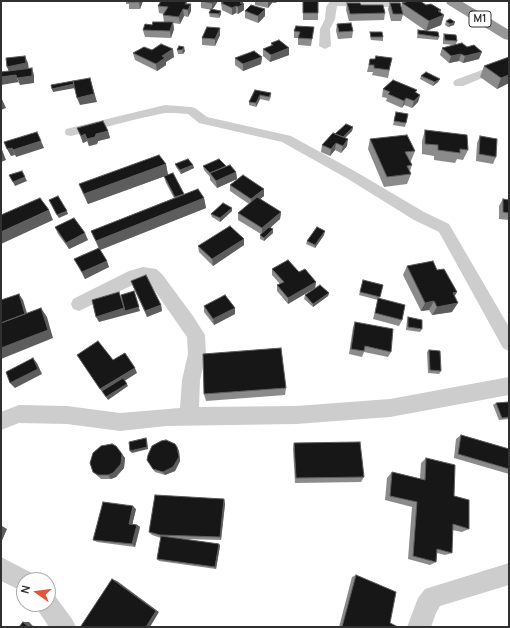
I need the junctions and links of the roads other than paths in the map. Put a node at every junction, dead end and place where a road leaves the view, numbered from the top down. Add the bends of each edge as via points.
1 (414, 1) edge
2 (452, 1) edge
3 (508, 33) edge
4 (325, 46) dead end
5 (509, 63) edge
6 (459, 83) dead end
7 (70, 132) dead end
8 (79, 304) dead end
9 (509, 344) edge
10 (509, 386) edge
11 (189, 417) junction
12 (4, 424) edge
13 (1, 568) edge
14 (509, 574) edge
15 (16, 576) edge
16 (53, 612) edge
17 (64, 627) edge
18 (419, 627) edge

1 - 4 street via 388,4 334,3 325,29
2 - 3 highway, M1
5 - 6 street
7 - 9 street via 174,109 190,111 203,120 286,139 444,228
8 - 11 street via 143,273 156,278 196,335 197,354 191,380
10 - 11 street via 390,408 296,415
11 - 12 street via 120,422 19,414
13 - 15 street
14 - 18 street via 433,597 426,606
16 - 17 street

